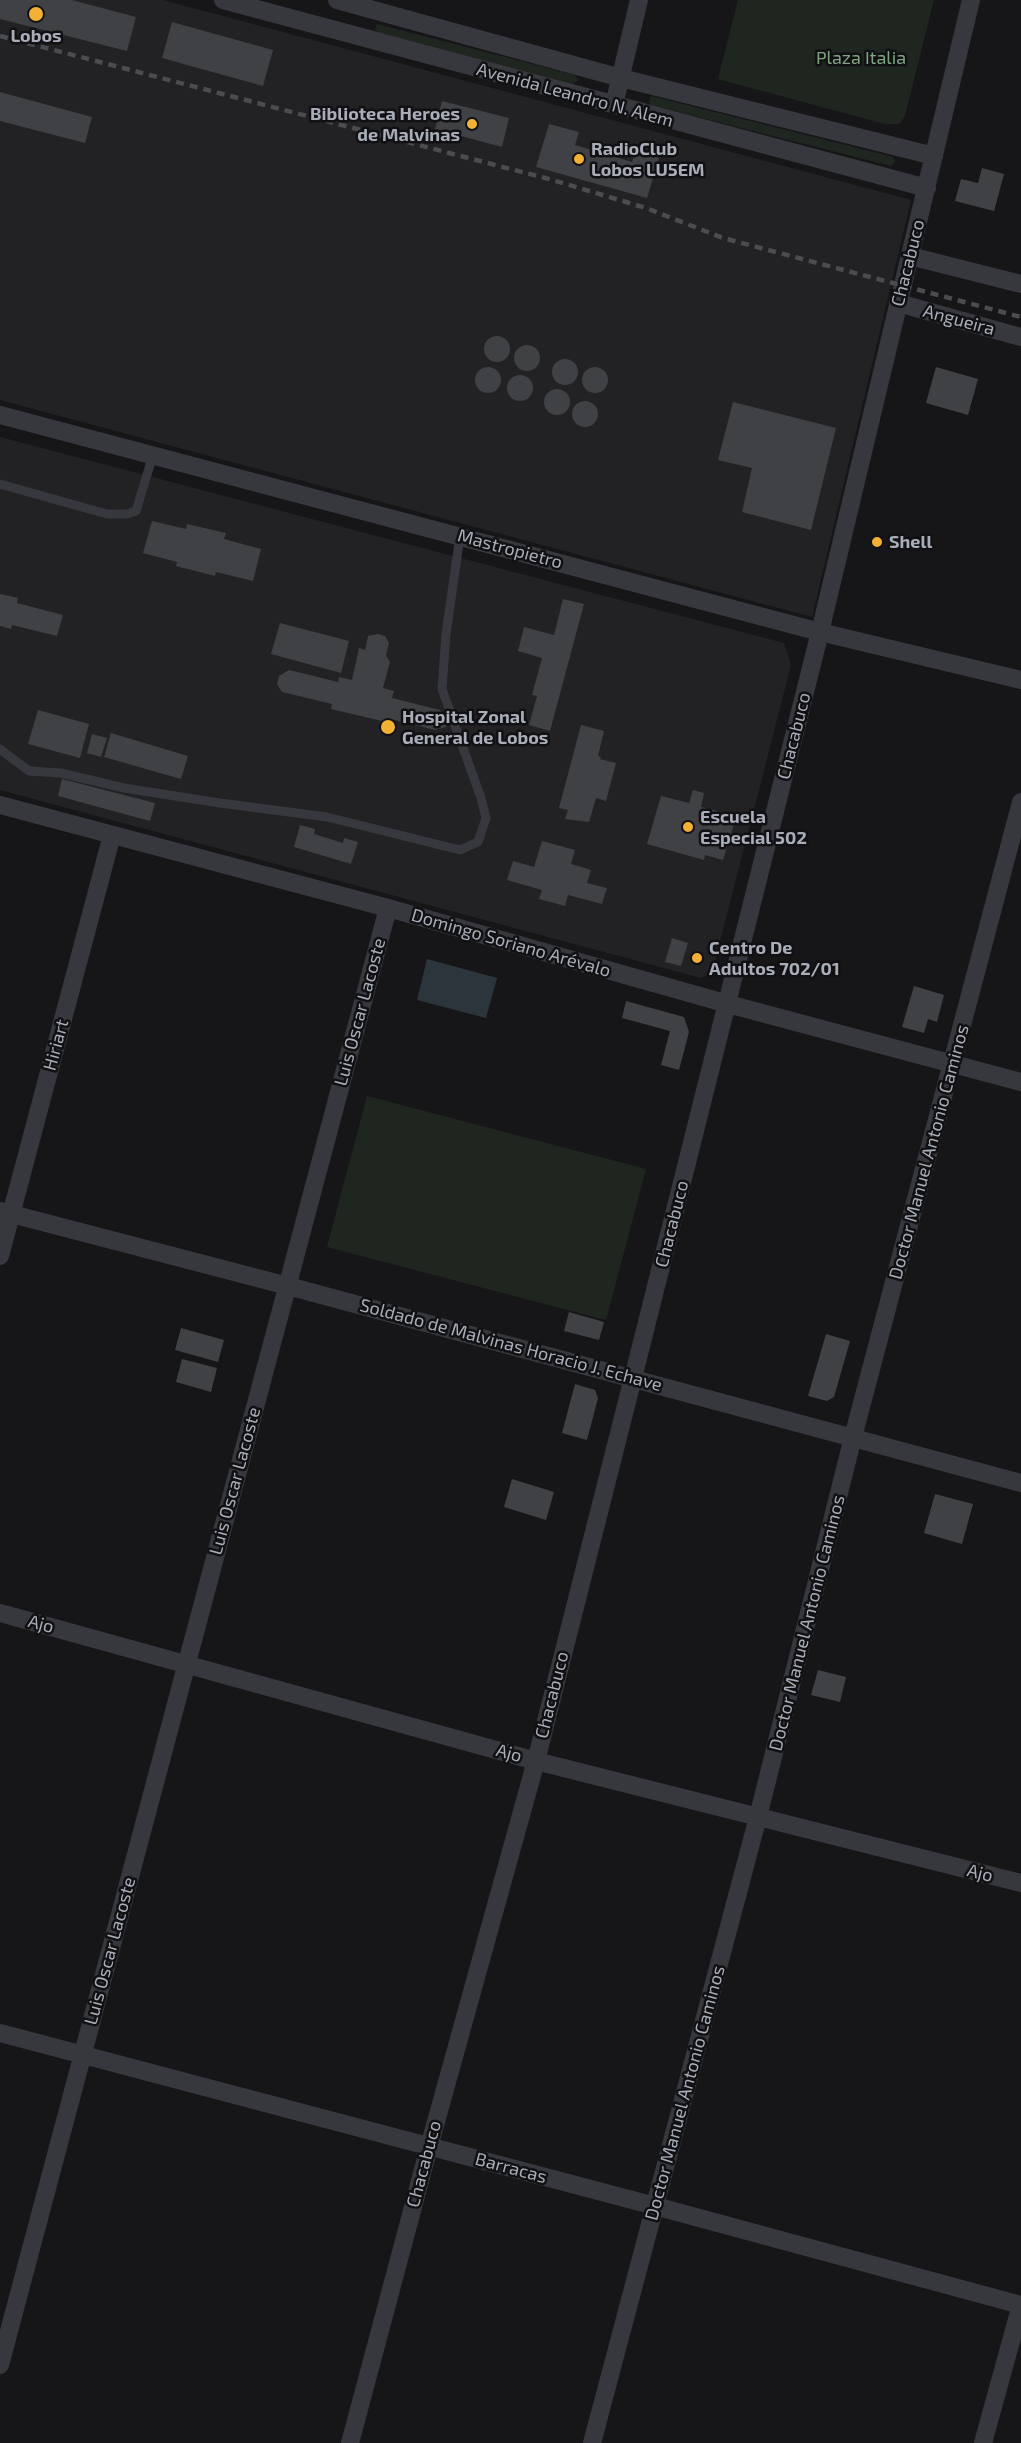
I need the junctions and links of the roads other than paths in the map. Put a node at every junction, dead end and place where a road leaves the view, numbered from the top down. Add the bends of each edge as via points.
1 (223, 0) edge
2 (340, 0) edge
3 (639, 0) edge
4 (971, 0) edge
5 (333, 29) junction
6 (621, 78) junction
7 (614, 105) junction
8 (934, 156) junction
9 (927, 188) junction
10 (910, 256) junction
11 (1021, 284) edge
12 (898, 303) junction
13 (1021, 337) edge
14 (0, 415) edge
15 (153, 455) junction
16 (0, 484) edge
17 (460, 536) junction
18 (820, 632) junction
19 (1021, 680) edge
20 (0, 749) edge
21 (1021, 802) edge
22 (0, 805) edge
23 (112, 835) junction
24 (387, 908) junction
25 (728, 1004) junction
26 (952, 1064) junction
27 (1021, 1082) edge
28 (6, 1212) edge
29 (0, 1256) edge
30 (288, 1286) junction
31 (633, 1378) junction
32 (853, 1437) junction
33 (1021, 1483) edge
34 (0, 1613) edge
35 (185, 1664) junction
36 (536, 1761) junction
37 (758, 1817) junction
38 (1021, 1883) edge
39 (0, 2033) edge
40 (83, 2055) junction
41 (429, 2147) junction
42 (655, 2206) junction
43 (1021, 2306) edge
44 (0, 2365) edge
45 (350, 2443) edge
46 (592, 2443) edge
47 (983, 2443) edge

1 - 5 street, Avenida Leandro N. Alem
2 - 5 street
2 - 6 street, Avenida Leandro N. Alem
3 - 6 street
4 - 8 street, Chacabuco
5 - 7 street, Avenida Leandro N. Alem
6 - 7 street
6 - 8 street, Avenida Leandro N. Alem
7 - 9 street, Avenida Leandro N. Alem
8 - 9 street, Chacabuco
9 - 10 street, Chacabuco
10 - 11 street
10 - 12 street, Chacabuco
12 - 13 street, Angueira
12 - 18 street, Chacabuco
14 - 15 street, Mastropietro
15 - 16 lane via 136,511 127,514 107,514
15 - 17 street, Mastropietro
17 - 18 street, Mastropietro
17 - 20 lane via 442,689 486,818 478,842 460,850 327,816 29,771
18 - 19 street, Mastropietro
18 - 25 street, Chacabuco
21 - 26 street, Doctor Manuel Antonio Caminos
22 - 23 street, Domingo Soriano Arévalo
23 - 24 street, Domingo Soriano Arévalo
23 - 28 street, Hiriart
24 - 25 street, Domingo Soriano Arévalo
24 - 30 street, Luis Oscar Lacoste
25 - 26 street, Domingo Soriano Arévalo
25 - 31 street, Chacabuco
26 - 27 street, Domingo Soriano Arévalo
26 - 32 street, Doctor Manuel Antonio Caminos
28 - 29 street, Hiriart
28 - 30 street, Soldado de Malvinas Horacio J. Echave
30 - 31 street, Soldado de Malvinas Horacio J. Echave
30 - 35 street, Luis Oscar Lacoste
31 - 32 street, Soldado de Malvinas Horacio J. Echave
31 - 36 street, Chacabuco
32 - 33 street, Soldado de Malvinas Horacio J. Echave
32 - 37 street, Doctor Manuel Antonio Caminos
34 - 35 street, Ajo
35 - 36 street, Ajo
35 - 40 street, Luis Oscar Lacoste
36 - 37 street, Ajo
36 - 41 street, Chacabuco
37 - 38 street, Ajo
37 - 42 street, Doctor Manuel Antonio Caminos
39 - 40 street, Barracas
40 - 41 street, Barracas
40 - 44 street, Luis Oscar Lacoste
41 - 42 street, Barracas
41 - 45 street, Chacabuco
42 - 43 street, Barracas
42 - 46 street, Doctor Manuel Antonio Caminos
43 - 47 street

